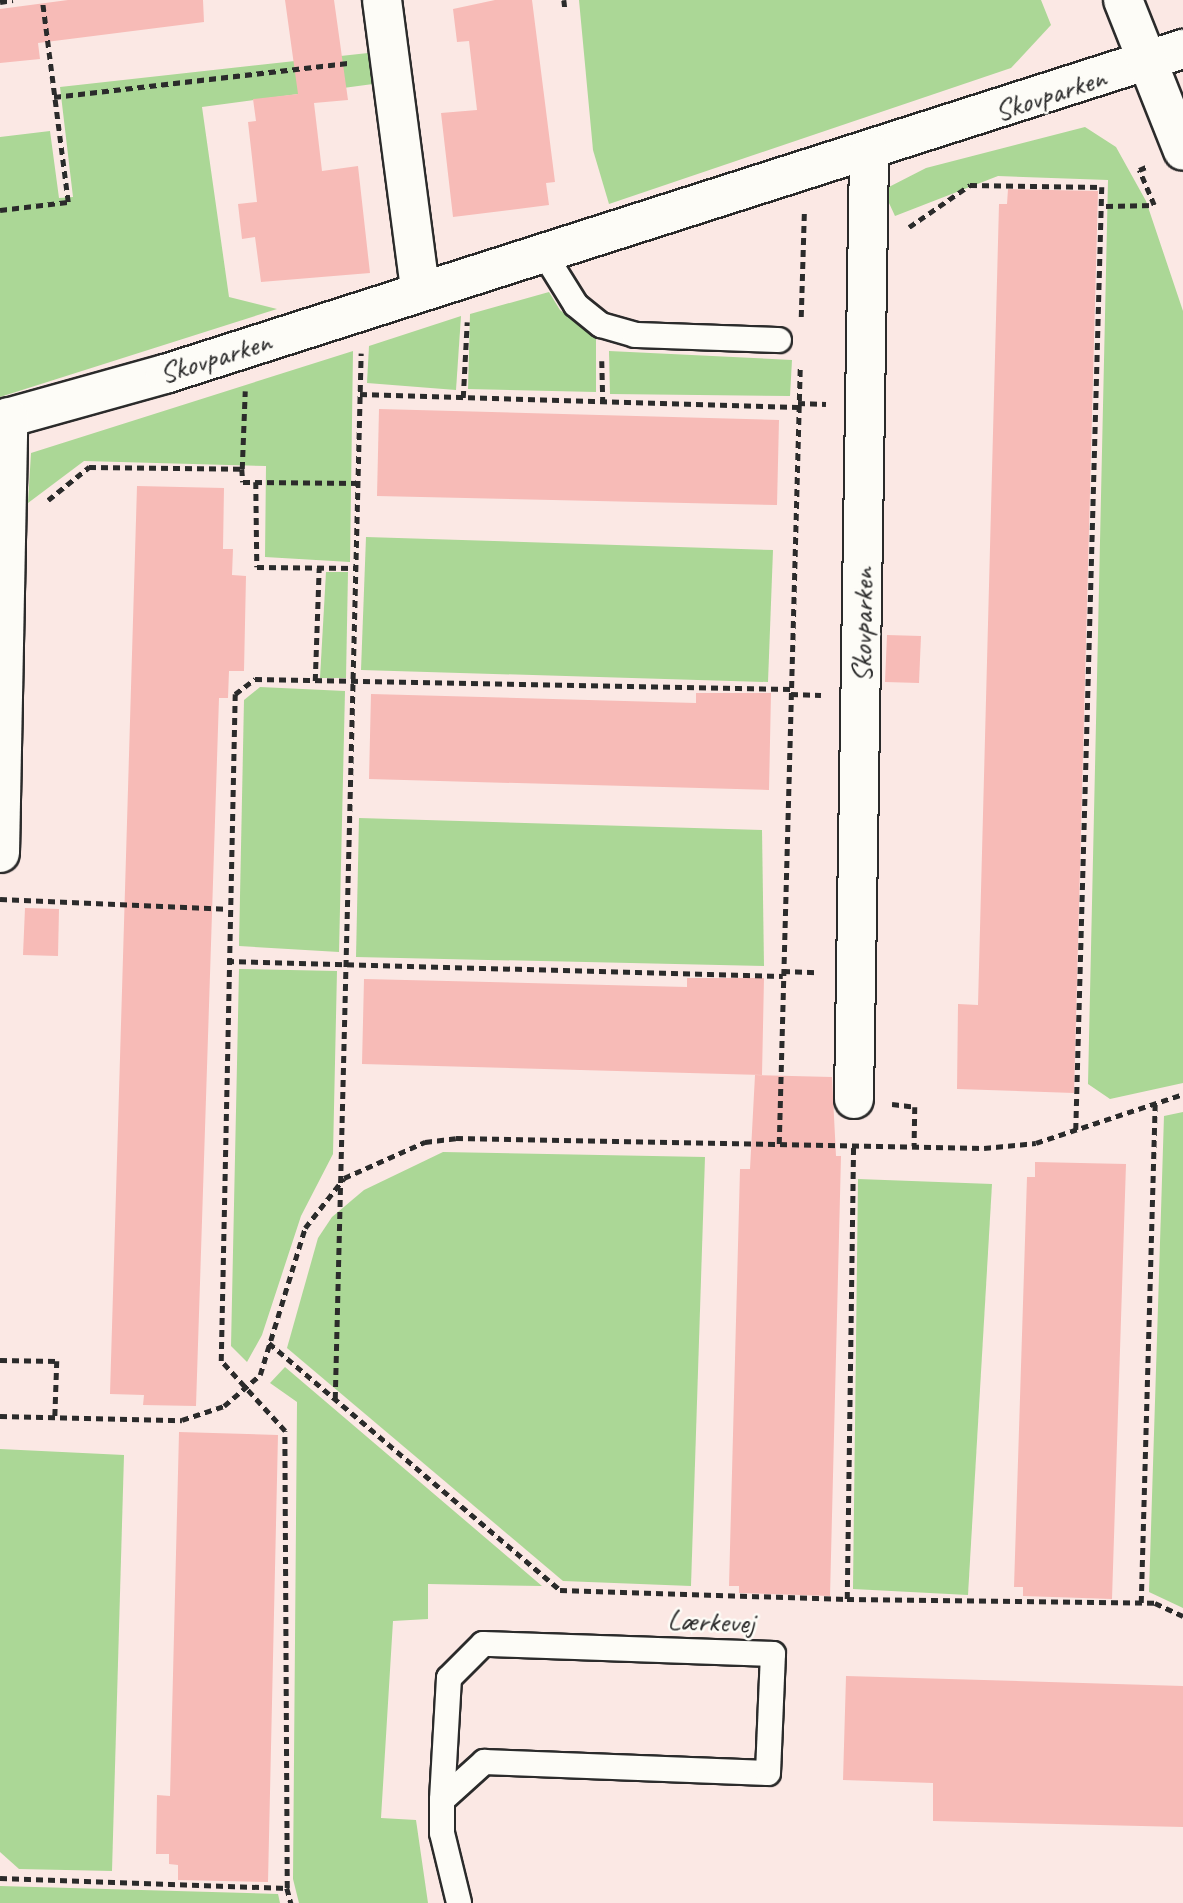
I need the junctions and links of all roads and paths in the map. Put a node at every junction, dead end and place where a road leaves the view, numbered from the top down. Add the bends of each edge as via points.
1 (13, 0) edge
2 (42, 0) edge
3 (382, 0) edge
4 (564, 0) edge
5 (1123, 0) edge
6 (0, 2) edge
7 (565, 8) dead end
8 (1166, 56) edge
9 (389, 58) junction
10 (54, 97) junction
11 (869, 151) junction
12 (1172, 156) edge
13 (805, 170) junction
14 (1106, 206) junction
15 (0, 210) edge
16 (868, 243) junction
17 (543, 251) junction
18 (457, 278) junction
19 (420, 289) junction
20 (362, 310) junction
21 (801, 327) dead end
22 (790, 346) joint
23 (245, 379) dead end
24 (360, 394) junction
25 (463, 398) junction
26 (798, 407) junction
27 (4, 419) edge
28 (243, 469) junction
29 (256, 482) junction
30 (359, 484) junction
31 (6, 516) junction
32 (319, 568) junction
33 (358, 568) junction
34 (315, 681) junction
35 (356, 683) junction
36 (791, 690) junction
37 (0, 853) edge
38 (0, 899) edge
39 (227, 909) junction
40 (227, 961) junction
41 (348, 964) junction
42 (783, 976) junction
43 (1183, 1094) edge
44 (854, 1099) joint
45 (1155, 1101) junction
46 (1076, 1130) junction
47 (779, 1144) junction
48 (853, 1145) junction
49 (914, 1146) junction
50 (344, 1178) junction
51 (269, 1343) junction
52 (0, 1360) edge
53 (244, 1386) junction
54 (335, 1399) junction
55 (0, 1416) edge
56 (55, 1417) junction
57 (847, 1599) junction
58 (1141, 1603) junction
59 (1183, 1616) edge
60 (442, 1800) junction
61 (0, 1878) edge
62 (286, 1888) junction
63 (291, 1903) edge
64 (459, 1903) edge

1 - 6 path
2 - 10 path
3 - 9 street
4 - 7 path
5 - 8 street
8 - 11 street, Skovparken
8 - 12 street
9 - 10 path
9 - 19 street
10 - 15 path via 68,202
11 - 13 street, Skovparken
11 - 16 street, Skovparken
12 - 14 path via 1139,170 1154,205
13 - 17 street, Skovparken
13 - 21 path
14 - 16 path via 1102,187 970,185 887,243
14 - 46 path
16 - 44 street, Skovparken
17 - 18 street, Skovparken
17 - 22 lane via 576,304 601,325 635,335
18 - 19 street, Skovparken
18 - 25 path via 467,307
19 - 20 street, Skovparken
20 - 24 path
20 - 27 street, Skovparken
22 - 26 path
23 - 28 path
24 - 25 path
24 - 30 path
25 - 26 path
26 - 36 path
27 - 31 street, Skovparken
28 - 29 path via 243,482
28 - 31 path via 89,467 29,515
29 - 30 path
29 - 32 path via 257,567
30 - 33 path
31 - 37 street, Skovparken
32 - 33 path
32 - 34 path
33 - 35 path
34 - 35 path
34 - 39 path via 255,679 236,694
35 - 36 path
35 - 41 path
36 - 42 path
38 - 39 path
39 - 40 path
40 - 41 path
40 - 53 path via 221,1360
41 - 42 path
41 - 50 path
42 - 47 path
43 - 45 path
44 - 49 path via 915,1107
45 - 46 path
45 - 58 path
46 - 49 path via 1023,1144
47 - 48 path
47 - 50 path via 456,1138 425,1142
48 - 49 path
48 - 57 path
50 - 51 path via 305,1228
50 - 54 path
51 - 53 path via 260,1375
51 - 54 path
52 - 56 path via 57,1361
53 - 56 path via 225,1406 182,1420
53 - 62 path via 285,1431
54 - 57 path via 560,1590
55 - 56 path
57 - 58 path
58 - 59 path
60 - 60 lane, Lærkevej via 484,1762 768,1773 773,1654 483,1644 449,1678
60 - 64 lane, Lærkevej via 442,1833
61 - 62 path
62 - 63 path

